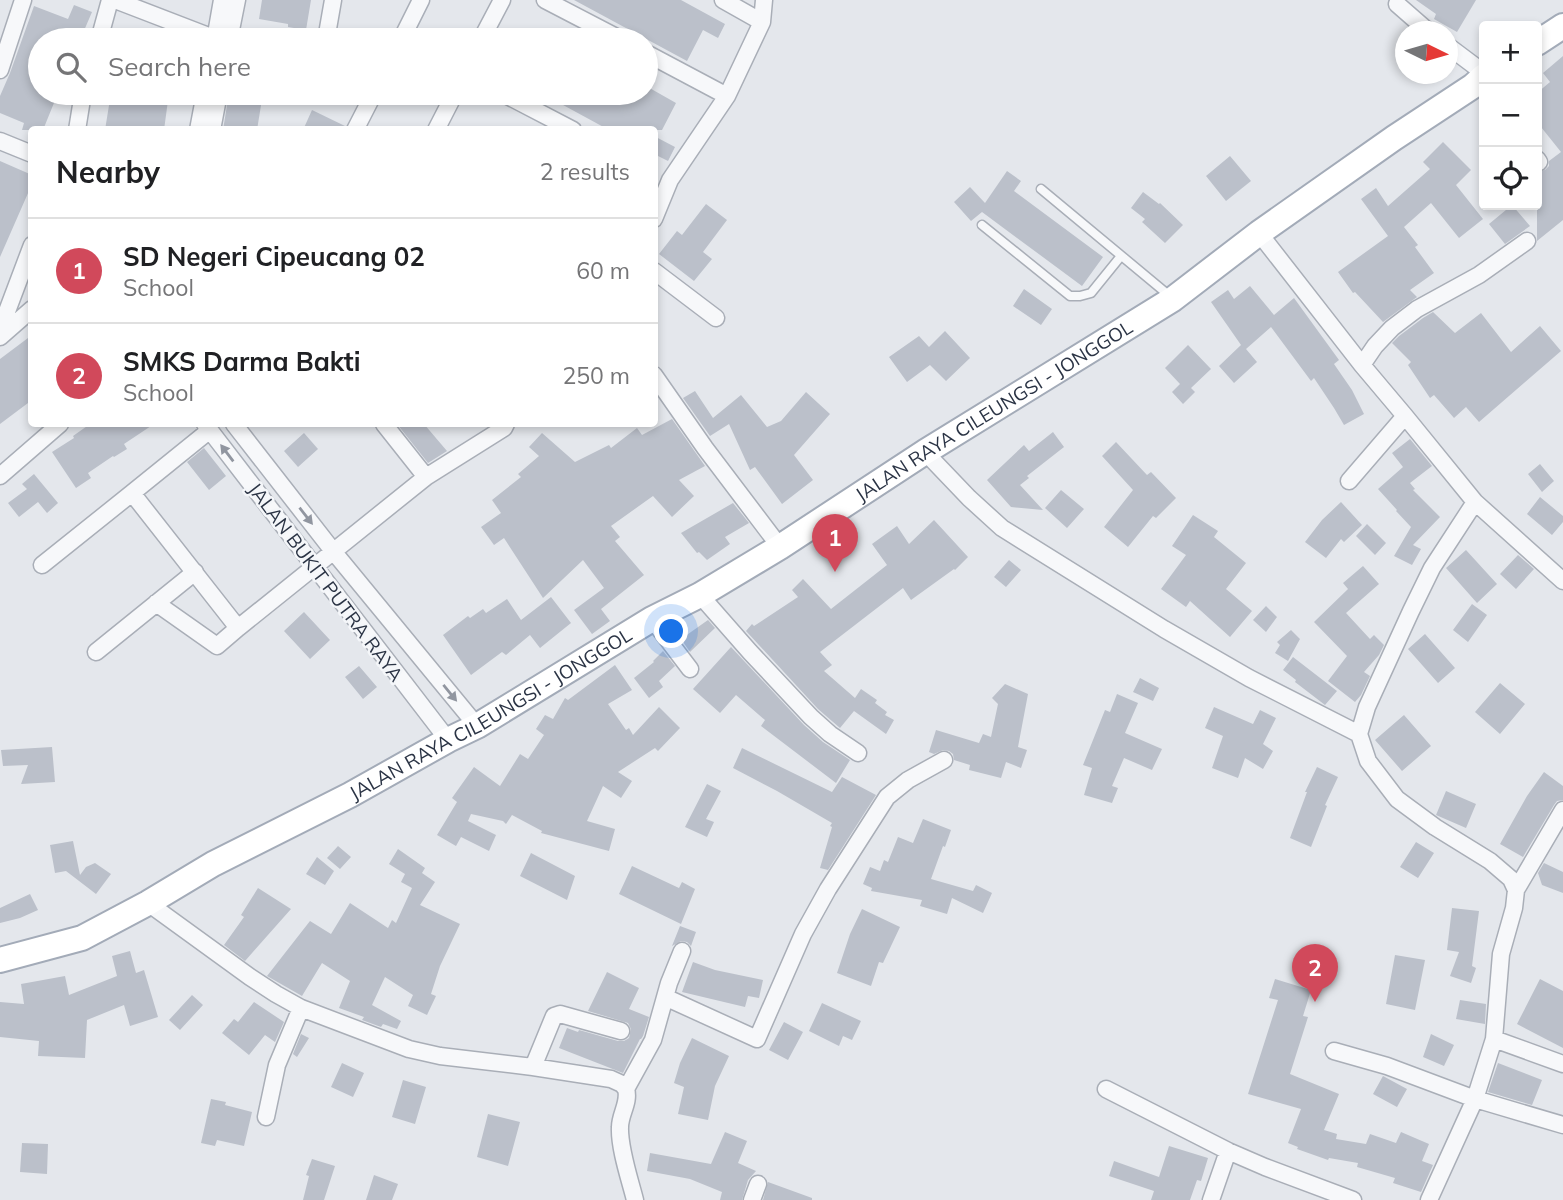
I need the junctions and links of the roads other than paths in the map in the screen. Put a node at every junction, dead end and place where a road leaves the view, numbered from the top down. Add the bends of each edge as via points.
1 (23, 0) edge
2 (113, 0) edge
3 (222, 0) edge
4 (237, 0) edge
5 (333, 0) edge
6 (421, 0) edge
7 (502, 0) edge
8 (545, 0) edge
9 (723, 0) edge
10 (764, 0) edge
11 (1396, 4) dead end
12 (1416, 21) edge
13 (762, 22) junction
14 (1563, 26) edge
15 (103, 28) edge
16 (185, 28) edge
17 (218, 28) edge
18 (231, 28) edge
19 (328, 28) edge
20 (407, 28) edge
21 (487, 28) edge
22 (599, 28) edge
23 (1542, 40) edge
24 (1458, 58) edge
25 (658, 59) edge
26 (0, 69) edge
27 (1479, 81) edge
28 (1479, 84) edge
29 (727, 96) junction
30 (80, 105) edge
31 (82, 105) edge
32 (203, 105) edge
33 (217, 105) edge
34 (368, 105) edge
35 (449, 105) edge
36 (525, 105) edge
37 (72, 126) edge
38 (79, 126) edge
39 (199, 126) edge
40 (213, 126) edge
41 (357, 126) edge
42 (438, 126) edge
43 (565, 126) edge
44 (0, 141) edge
45 (28, 152) edge
46 (658, 174) edge
47 (670, 180) junction
48 (1041, 189) dead end
49 (658, 209) edge
50 (982, 225) dead end
51 (1259, 233) junction
52 (1527, 241) dead end
53 (28, 256) edge
54 (1121, 256) junction
55 (658, 274) edge
56 (1173, 299) junction
57 (28, 312) edge
58 (716, 318) dead end
59 (0, 330) edge
60 (0, 337) edge
61 (1362, 365) junction
62 (658, 382) edge
63 (1405, 416) junction
64 (57, 427) edge
65 (207, 427) edge
66 (236, 427) edge
67 (386, 427) edge
68 (504, 427) edge
69 (925, 452) junction
70 (0, 476) edge
71 (426, 477) junction
72 (1349, 481) dead end
73 (132, 493) junction
74 (1475, 502) junction
75 (780, 547) junction
76 (333, 551) junction
77 (42, 565) dead end
78 (314, 568) junction
79 (195, 572) junction
80 (1563, 581) edge
81 (701, 595) junction
82 (156, 603) junction
83 (652, 619) junction
84 (238, 628) junction
85 (96, 652) dead end
86 (690, 669) dead end
87 (477, 726) junction
88 (1359, 734) junction
89 (448, 740) junction
90 (858, 753) dead end
91 (944, 760) dead end
92 (1563, 810) edge
93 (1516, 890) junction
94 (148, 903) junction
95 (682, 951) dead end
96 (0, 960) edge
97 (667, 998) junction
98 (301, 1008) junction
99 (621, 1031) dead end
100 (1494, 1039) junction
101 (1334, 1051) dead end
102 (1563, 1064) edge
103 (533, 1067) junction
104 (626, 1088) junction
105 (1106, 1089) dead end
106 (1475, 1099) junction
107 (266, 1117) dead end
108 (1563, 1125) edge
109 (1228, 1151) junction
110 (758, 1184) dead end
111 (635, 1200) edge
112 (752, 1200) edge
113 (1211, 1200) edge
114 (1353, 1200) edge
115 (1429, 1200) edge

1 - 26 street
2 - 15 street
2 - 16 street
3 - 17 street
4 - 18 street
5 - 19 street
6 - 20 street
7 - 21 street
8 - 22 street
9 - 13 street
10 - 13 street
11 - 12 street
13 - 29 street
14 - 23 main road
24 - 27 street
25 - 29 street
28 - 51 main road, JALAN RAYA CILEUNGSI - JONGGOL
29 - 47 street
30 - 37 street
31 - 38 street
32 - 39 street
33 - 40 street
34 - 41 street
35 - 42 street
36 - 43 street
44 - 45 street
46 - 47 street
47 - 49 street
48 - 54 lane
50 - 54 lane via 1070,296 1091,293
51 - 56 main road, JALAN RAYA CILEUNGSI - JONGGOL
51 - 61 street
52 - 61 street via 1392,328
53 - 59 street
54 - 56 lane
55 - 58 street
56 - 69 main road, JALAN RAYA CILEUNGSI - JONGGOL
57 - 60 street
61 - 63 street
62 - 75 street
63 - 72 street
63 - 74 street
64 - 70 street
65 - 73 street
78 -> 65 street, JALAN BUKIT PUTRA RAYA
66 -> 76 street, JALAN BUKIT PUTRA RAYA
67 - 71 street
68 - 71 street
69 - 75 main road, JALAN RAYA CILEUNGSI - JONGGOL
69 - 88 street via 1002,528 1164,629
71 - 76 street
73 - 77 street
73 - 79 street
74 - 80 street
74 - 88 street via 1432,568 1367,707
75 - 81 main road, JALAN RAYA CILEUNGSI - JONGGOL
76 - 78 street
76 -> 87 street, JALAN BUKIT PUTRA RAYA
78 - 84 street
78 - 89 street, JALAN BUKIT PUTRA RAYA
79 - 82 street
79 - 84 street
81 - 83 main road, JALAN RAYA CILEUNGSI - JONGGOL
81 - 90 street via 811,717
82 - 84 street via 217,646
82 - 85 street
83 - 86 street
83 - 87 main road, JALAN RAYA CILEUNGSI - JONGGOL
87 - 89 main road, JALAN RAYA CILEUNGSI - JONGGOL
88 - 93 street via 1368,761 1396,799 1490,861 1511,879
89 - 94 main road, JALAN RAYA CILEUNGSI - JONGGOL via 212,864
91 - 97 street via 887,797 803,934 757,1039
92 - 93 street
93 - 100 street via 1502,954
94 - 96 main road, JALAN RAYA CILEUNGSI - JONGGOL via 82,938
94 - 98 street
95 - 97 street
97 - 104 street via 653,1040
98 - 103 street via 409,1049
98 - 107 street via 277,1065
99 - 103 street via 554,1016
100 - 102 street
100 - 106 street
101 - 106 street
103 - 104 street via 611,1079
104 - 111 street via 620,1136
105 - 109 street
106 - 108 street
106 - 115 street
109 - 113 street
109 - 114 street
110 - 112 street

